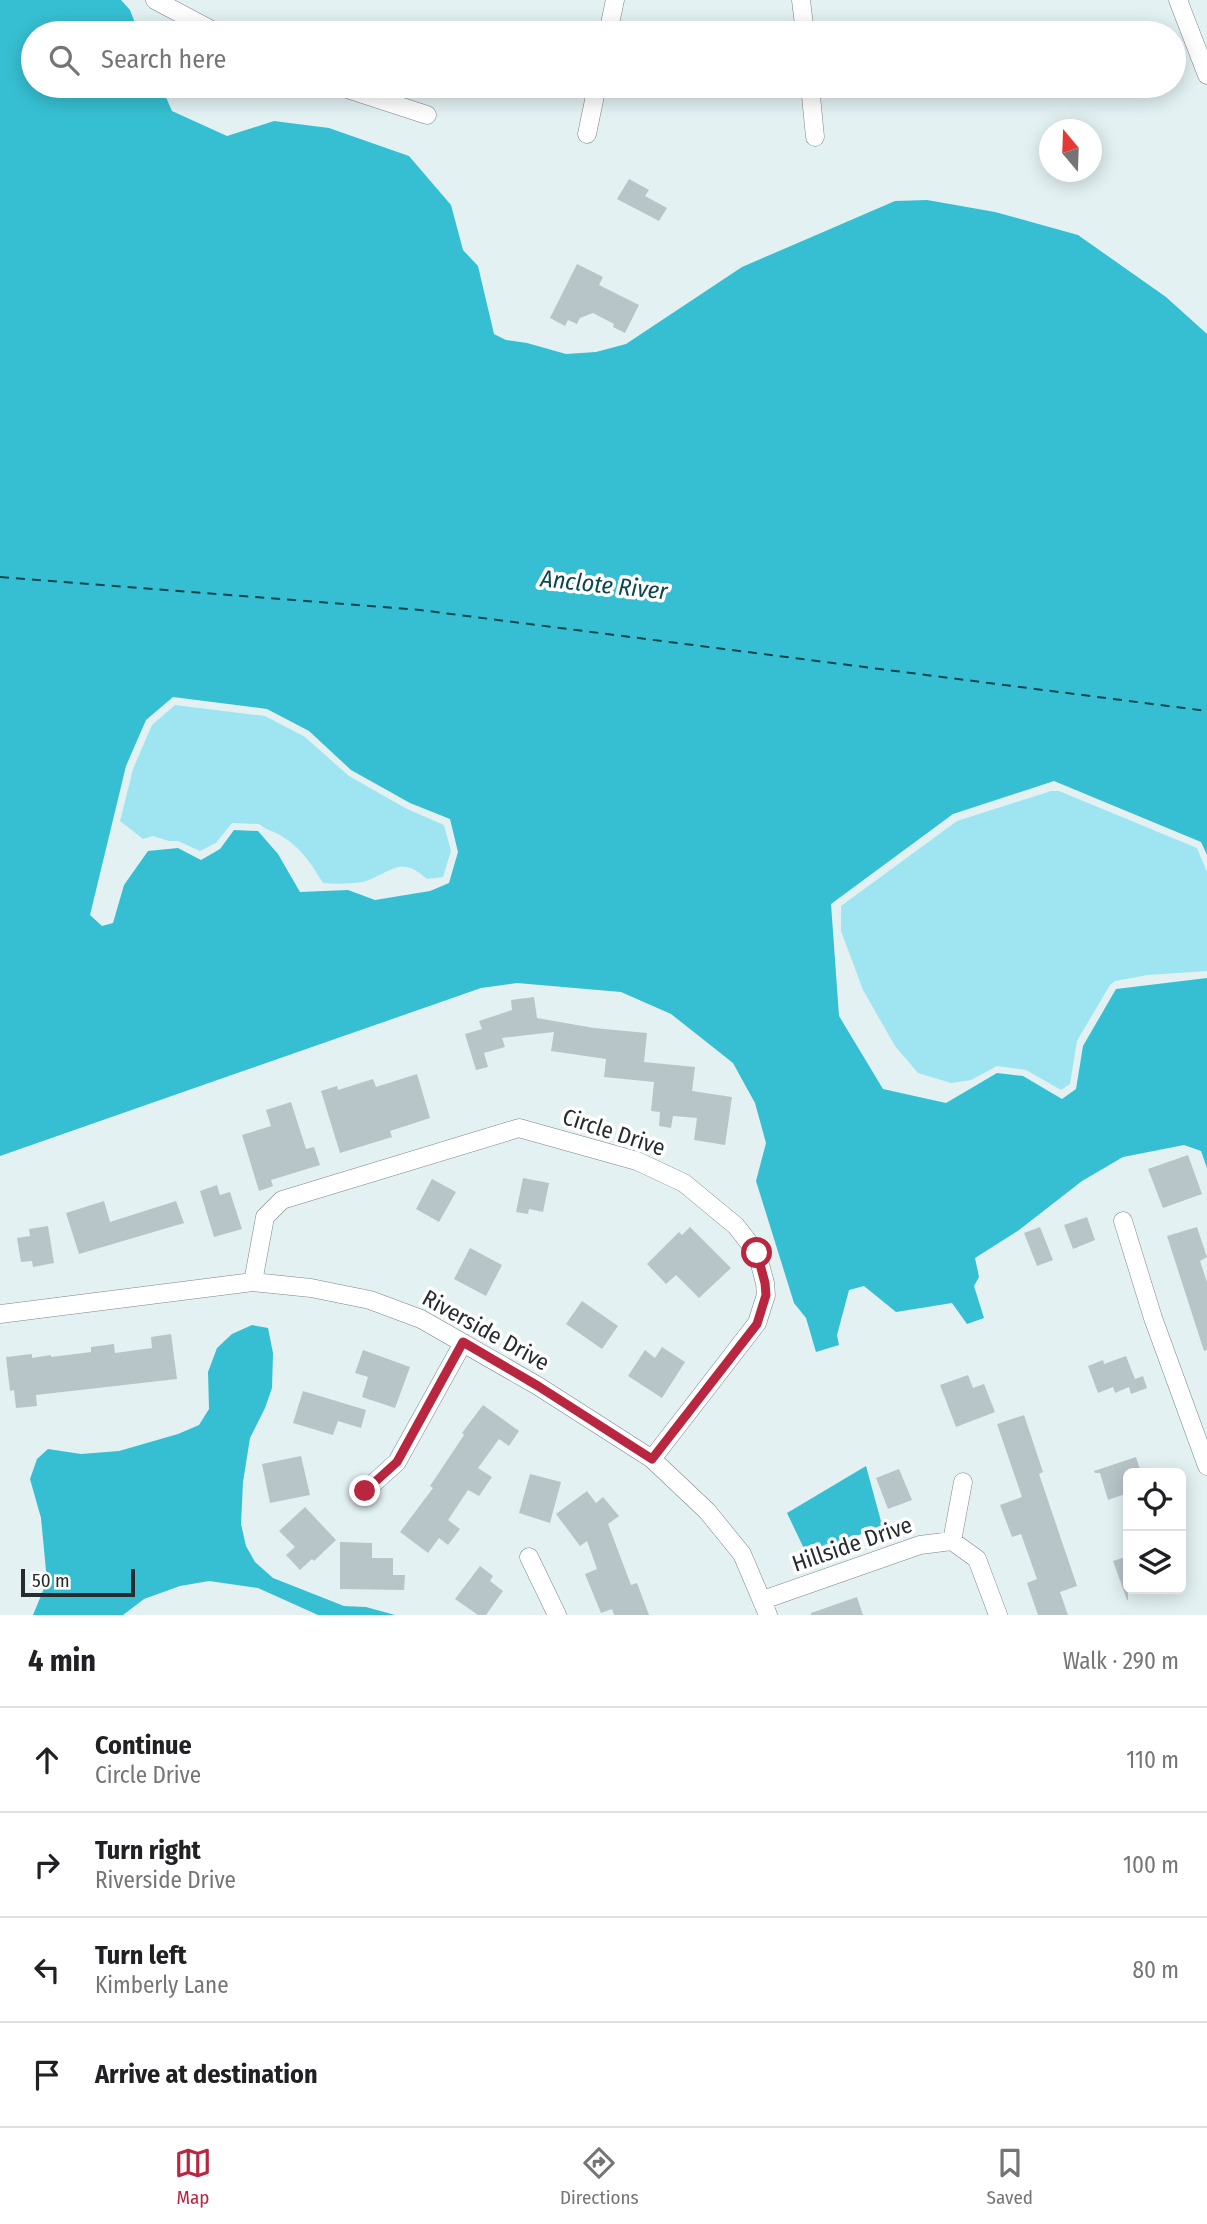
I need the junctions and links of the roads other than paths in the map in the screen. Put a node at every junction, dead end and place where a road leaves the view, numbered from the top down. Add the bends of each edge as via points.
1 (155, 0) edge
2 (615, 0) edge
3 (801, 0) edge
4 (1178, 0) edge
5 (194, 21) edge
6 (611, 21) edge
7 (803, 21) edge
8 (1207, 75) edge
9 (375, 98) edge
10 (594, 98) edge
11 (811, 98) edge
12 (427, 115) dead end
13 (587, 134) dead end
14 (815, 137) dead end
15 (1123, 1221) dead end
16 (253, 1282) junction
17 (0, 1314) edge
18 (463, 1342) junction
19 (652, 1459) junction
20 (1207, 1466) edge
21 (963, 1482) dead end
22 (365, 1491) dead end
23 (952, 1541) junction
24 (529, 1557) dead end
25 (765, 1608) edge
26 (557, 1615) edge
27 (998, 1615) edge

1 - 5 street
2 - 6 street
3 - 7 street
4 - 8 street
9 - 12 street
10 - 13 street
11 - 14 street
15 - 20 street
16 - 17 street, Riverside Drive
16 - 18 street, Riverside Drive via 370,1300 421,1319
16 - 19 street, Circle Drive via 265,1217 282,1200 519,1128 637,1161 684,1183 736,1226 757,1253 766,1295 757,1324
18 - 19 street, Riverside Drive
18 - 22 street via 397,1462
19 - 25 street, Riverside Drive via 708,1511 742,1553
21 - 23 street
23 - 25 street, Hillside Drive via 920,1545
23 - 27 street via 977,1559
24 - 26 street

